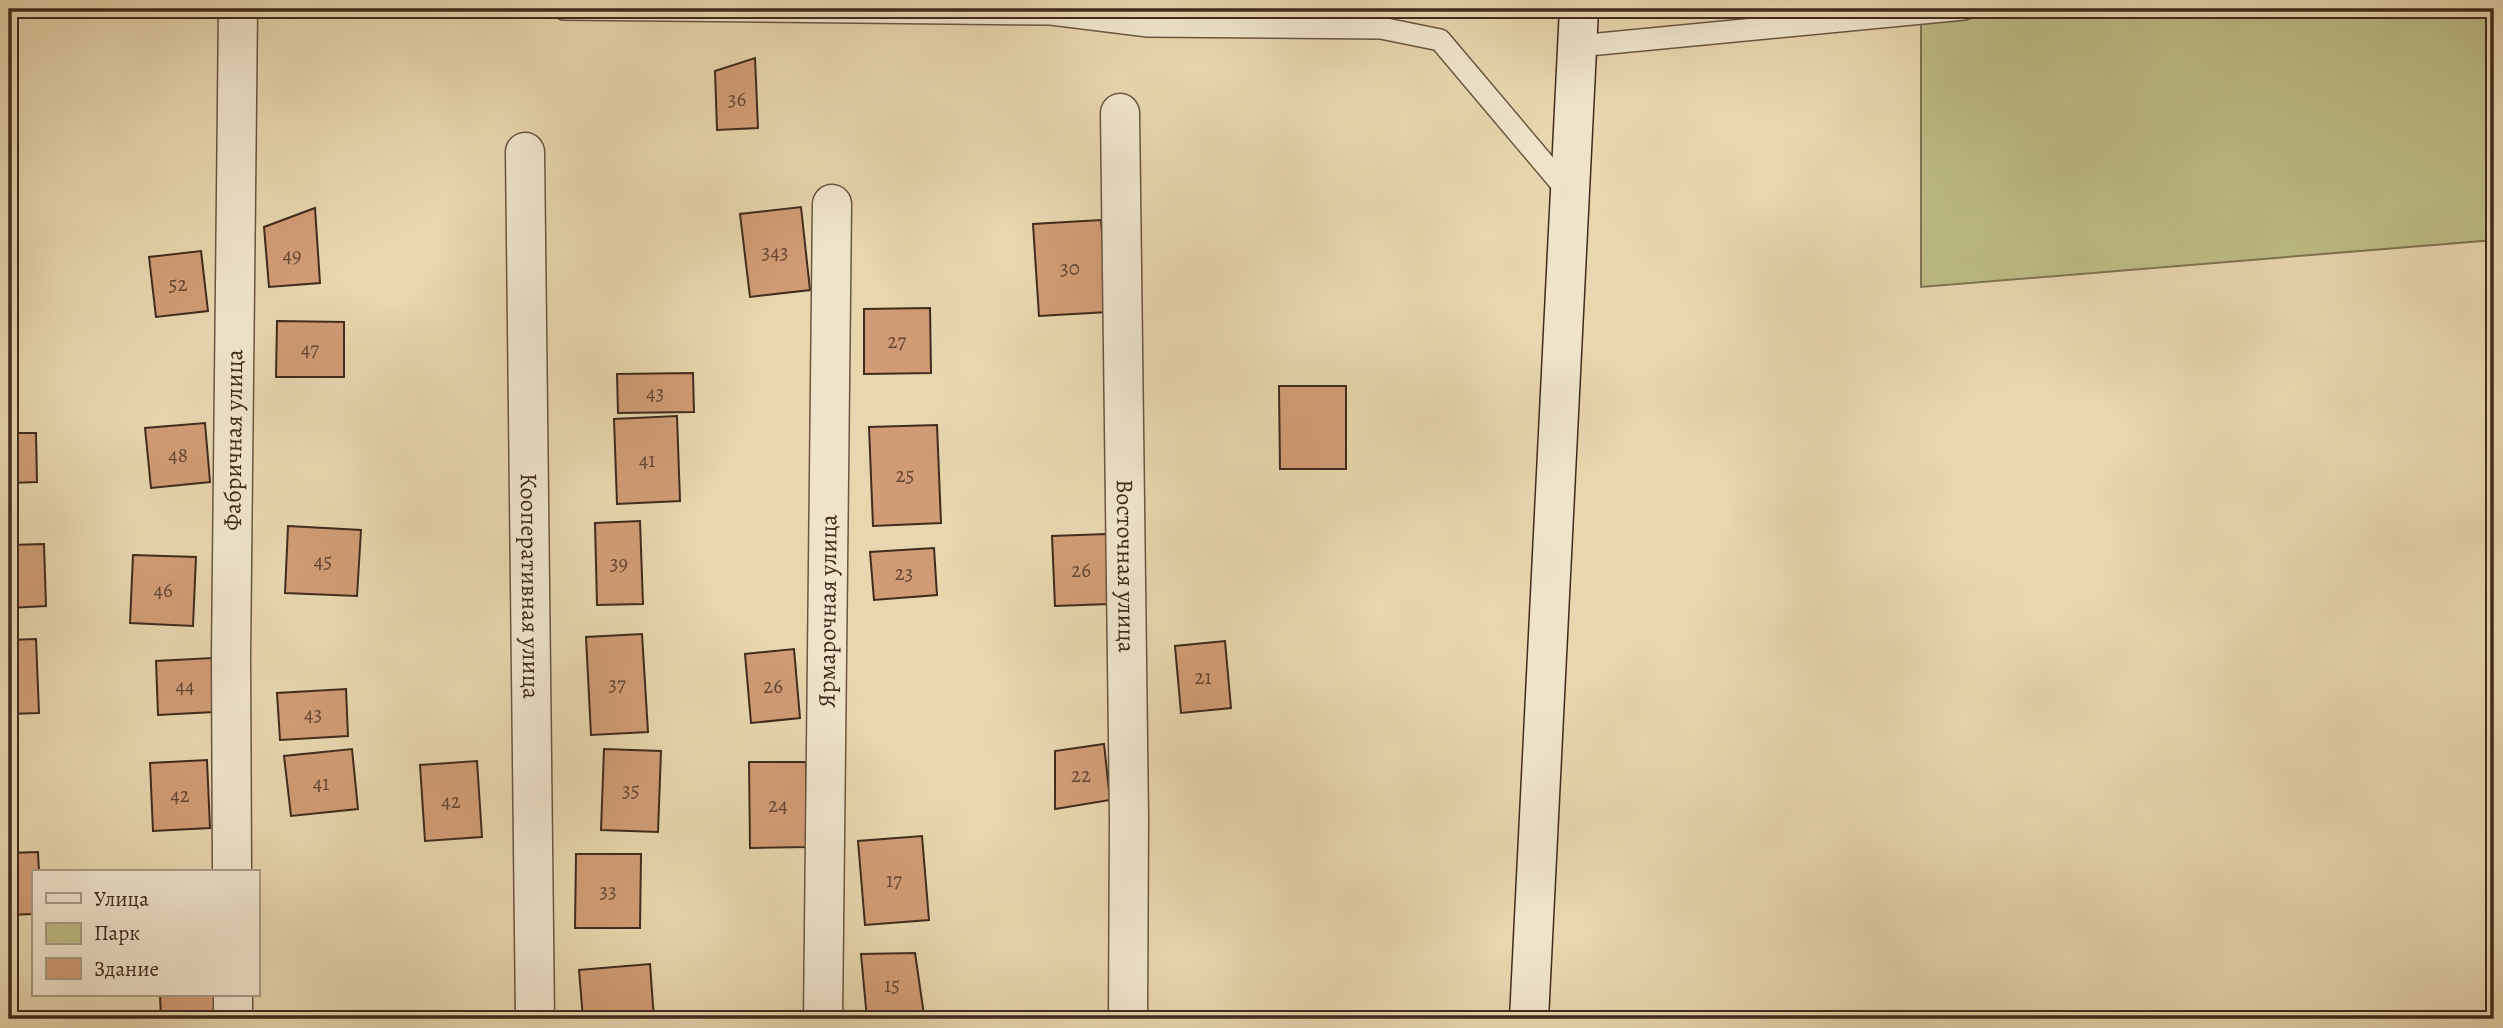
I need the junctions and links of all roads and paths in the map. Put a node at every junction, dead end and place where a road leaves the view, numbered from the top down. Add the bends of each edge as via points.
1 (238, 9) edge
2 (564, 9) edge
3 (1964, 9) edge
4 (1579, 27) edge
5 (1120, 113) dead end
6 (525, 152) dead end
7 (1571, 195) junction
8 (832, 204) dead end
9 (232, 870) edge
10 (233, 996) edge
11 (233, 1019) edge
12 (535, 1019) edge
13 (823, 1019) edge
14 (1128, 1019) edge
15 (1530, 1019) edge

1 - 9 street, Фабричная улица
2 - 7 lane via 1051,13 1148,26 1381,28 1440,40
3 - 4 lane
4 - 7 street
5 - 14 street, Восточная улица
6 - 12 street, Кооперативная улица
7 - 15 street
8 - 13 street, Ярмарочная улица
10 - 11 street

